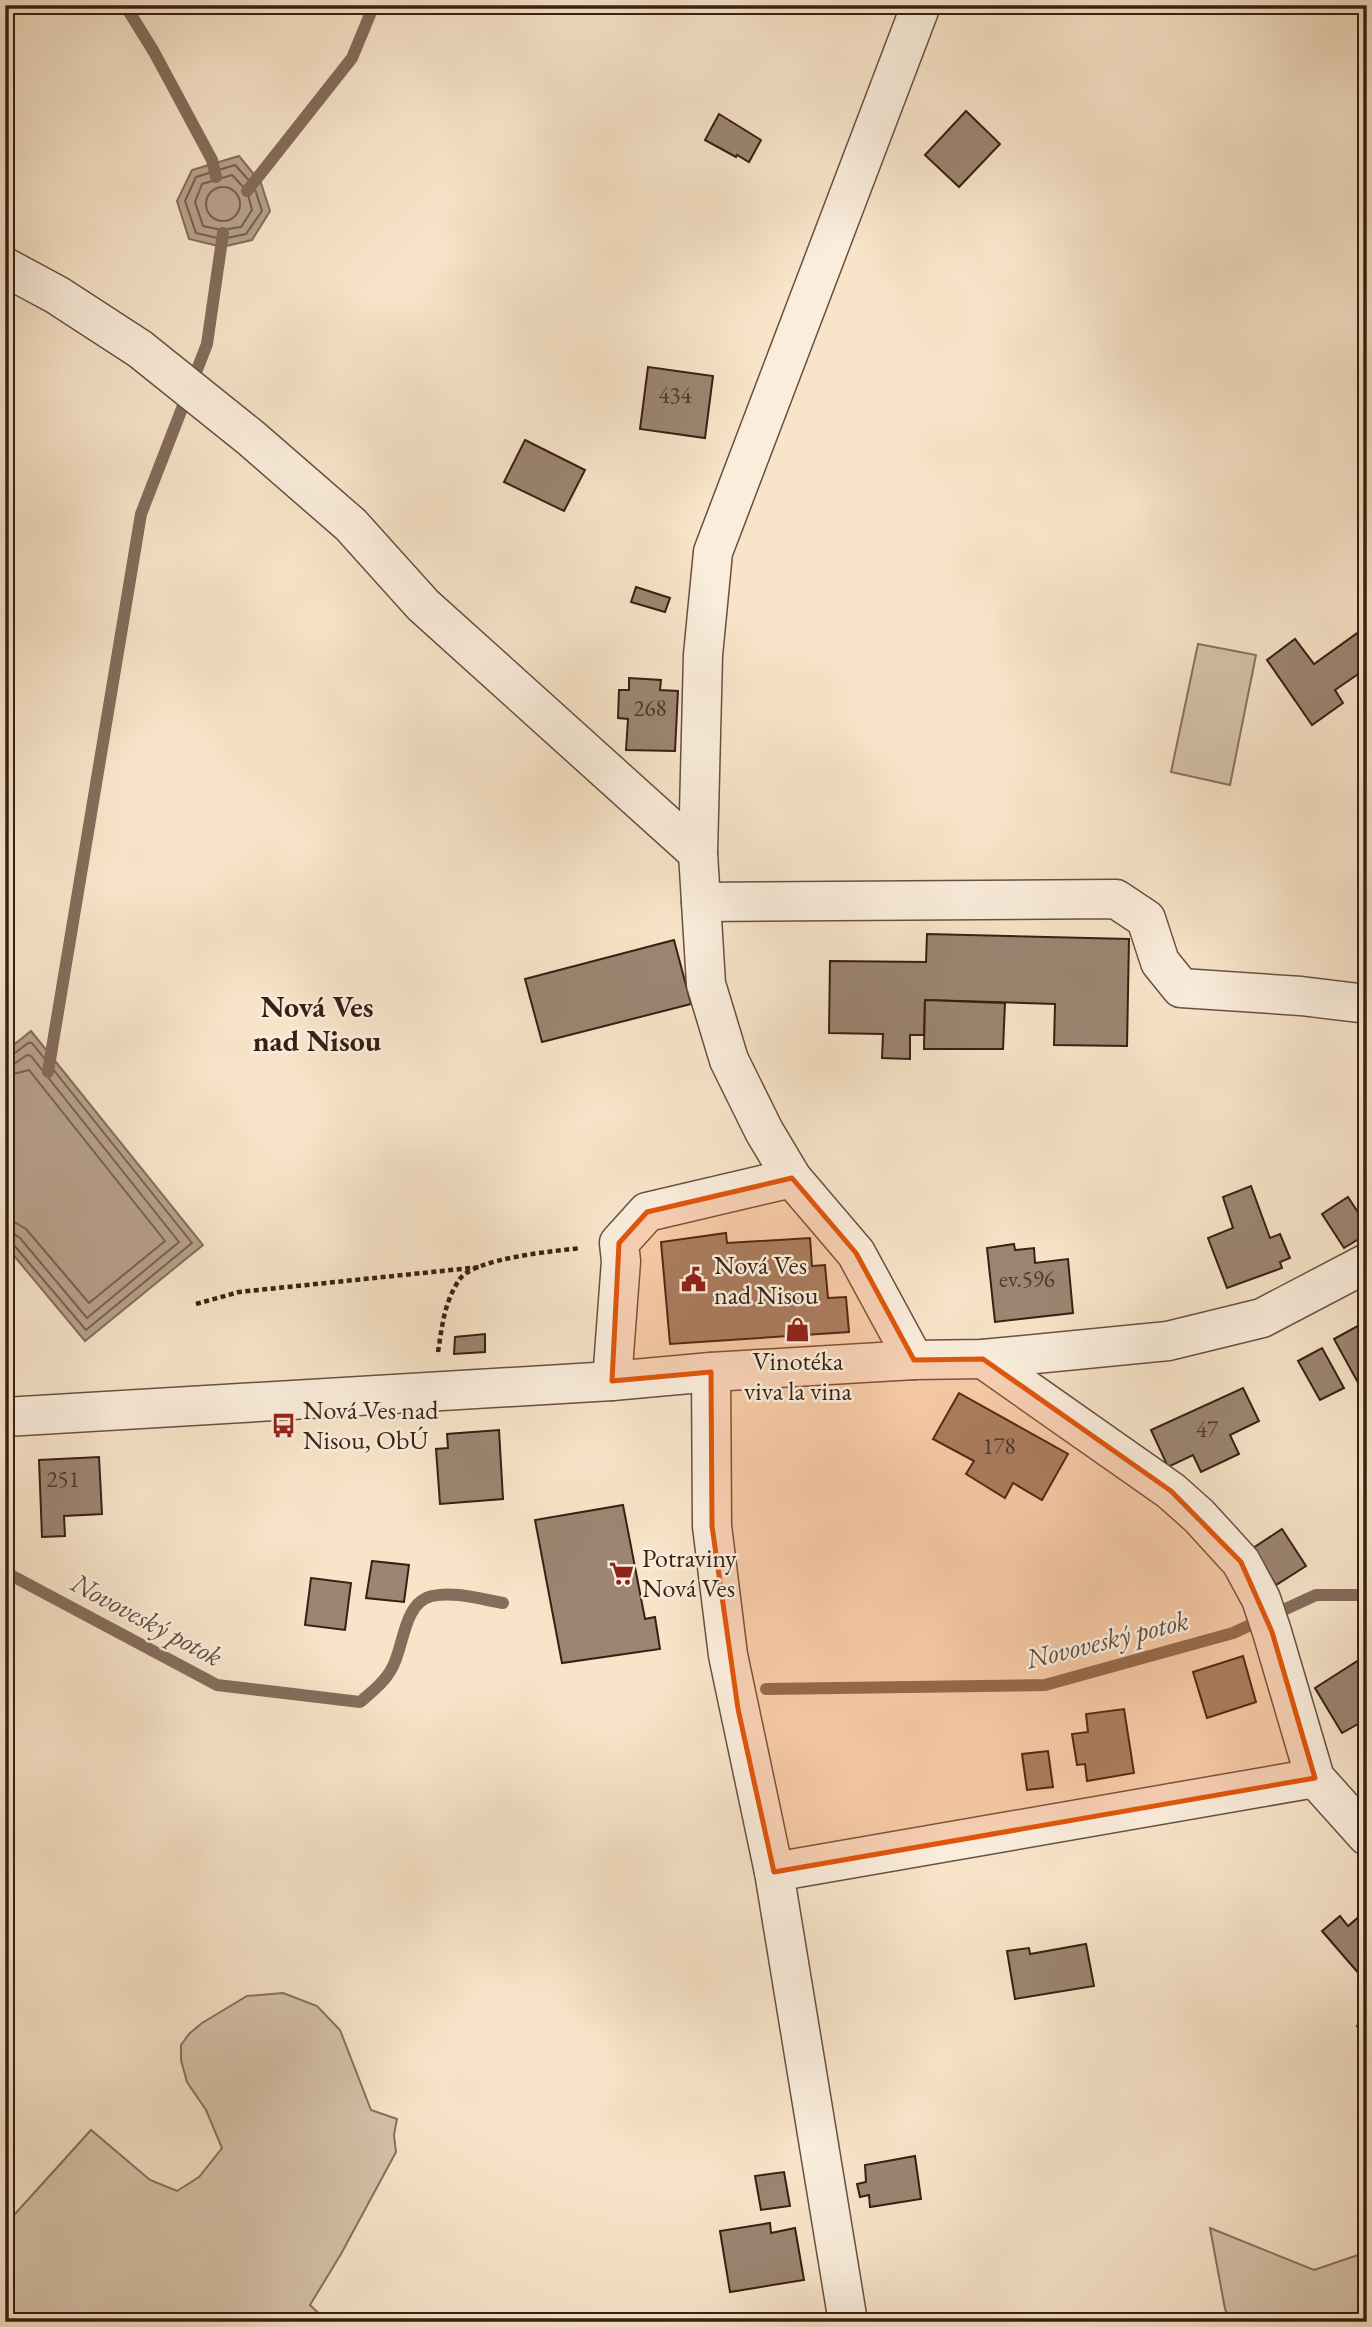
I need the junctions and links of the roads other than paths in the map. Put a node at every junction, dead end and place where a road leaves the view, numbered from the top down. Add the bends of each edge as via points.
1 (921, 5) edge
2 (5, 267) edge
3 (698, 853) junction
4 (701, 902) junction
5 (1367, 1004) edge
6 (792, 1178) junction
7 (1367, 1263) edge
8 (982, 1359) junction
9 (914, 1360) junction
10 (711, 1372) junction
11 (612, 1381) junction
12 (5, 1417) edge
13 (1315, 1778) junction
14 (1367, 1836) edge
15 (774, 1872) junction
16 (848, 2322) edge

1 - 3 street via 713,552 703,655
2 - 3 street via 140,349 251,438 351,525 423,605
3 - 4 street
4 - 5 street via 1116,899 1146,919 1160,962 1181,988
4 - 6 street via 706,984 729,1059
6 - 9 street via 856,1253
6 - 11 street via 647,1212 619,1243
7 - 8 street via 1262,1318 1168,1341
8 - 9 street
8 - 13 street via 1171,1491 1241,1562 1266,1615
9 - 10 street
10 - 11 street
10 - 15 street via 712,1526 728,1655
11 - 12 street
13 - 14 street
13 - 15 street
15 - 16 street

